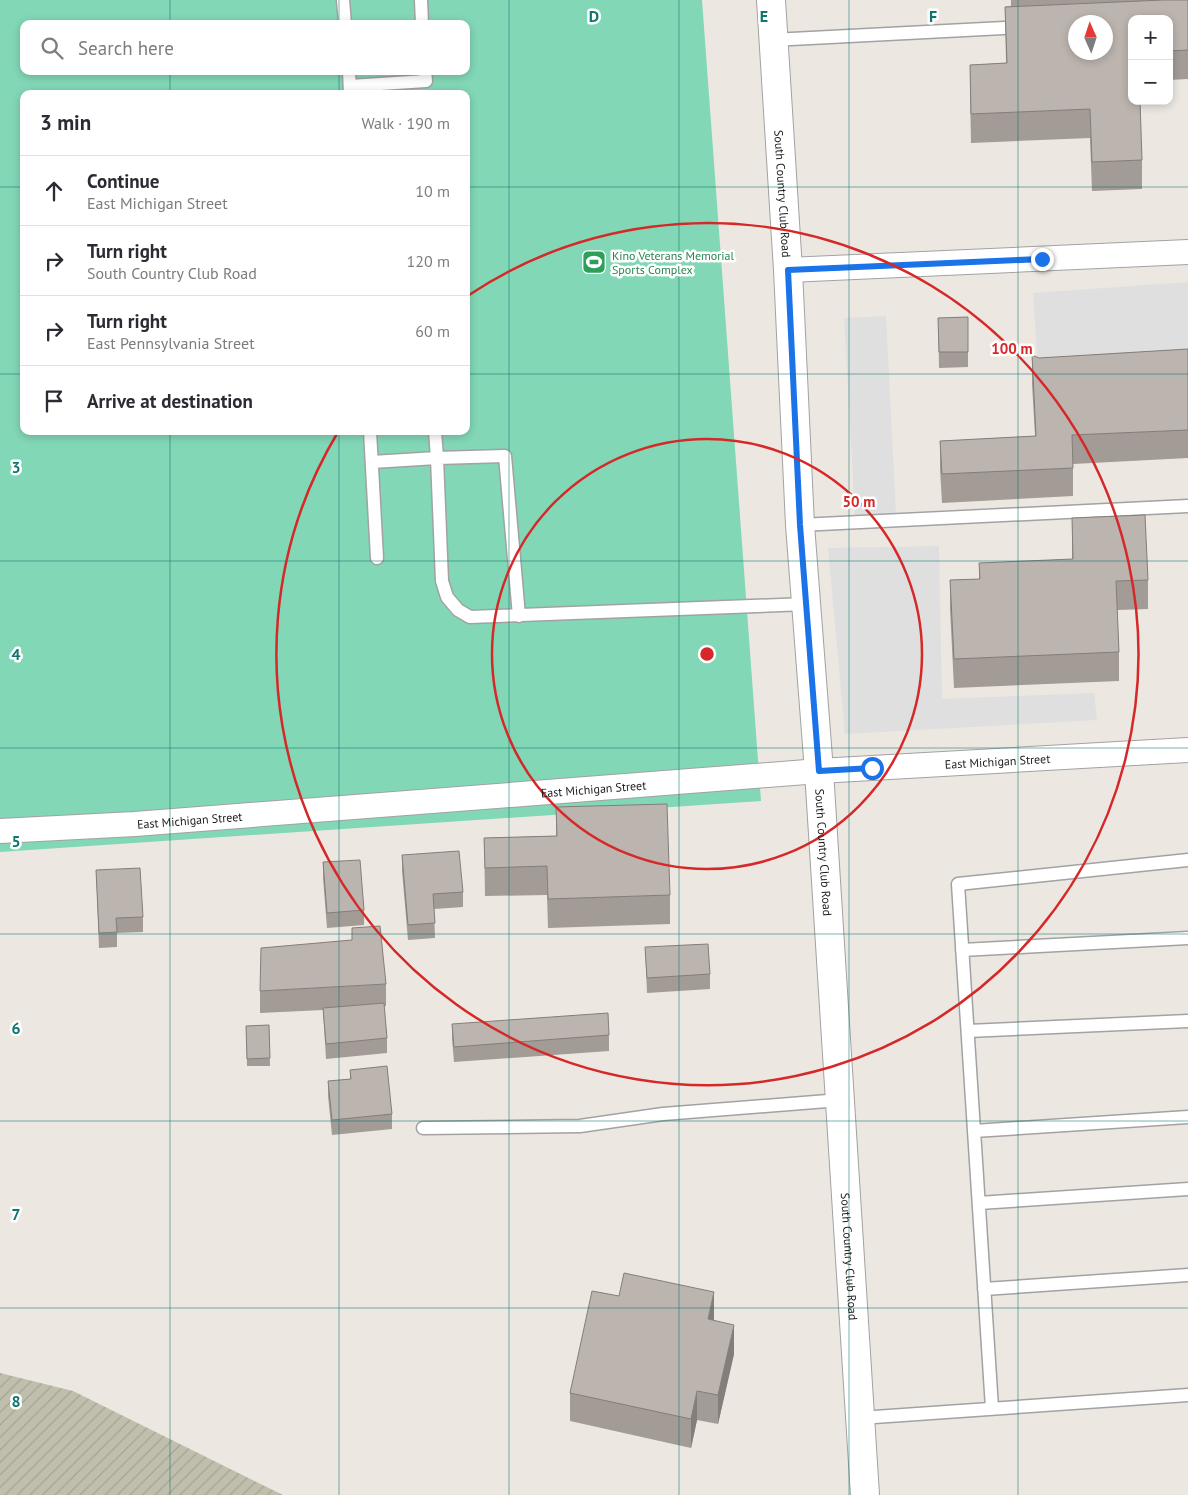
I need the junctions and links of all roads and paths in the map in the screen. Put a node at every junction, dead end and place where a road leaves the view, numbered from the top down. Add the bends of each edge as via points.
1 (343, 0) edge
2 (421, 0) edge
3 (771, 0) edge
4 (345, 20) edge
5 (422, 20) edge
6 (1036, 26) edge
7 (772, 40) junction
8 (348, 75) edge
9 (425, 75) edge
10 (350, 90) edge
11 (1188, 252) edge
12 (788, 270) junction
13 (370, 435) edge
14 (435, 435) edge
15 (437, 458) junction
16 (372, 462) junction
17 (1188, 506) edge
18 (800, 525) junction
19 (377, 558) dead end
20 (806, 604) junction
21 (518, 616) junction
22 (1188, 750) edge
23 (819, 771) junction
24 (0, 831) edge
25 (1188, 860) edge
26 (1188, 938) edge
27 (962, 950) junction
28 (1188, 1021) edge
29 (968, 1031) junction
30 (840, 1100) junction
31 (1188, 1118) edge
32 (423, 1128) dead end
33 (974, 1131) junction
34 (1188, 1189) edge
35 (978, 1203) junction
36 (1188, 1275) edge
37 (984, 1289) junction
38 (1188, 1395) edge
39 (992, 1408) junction
40 (860, 1418) junction
41 (865, 1495) edge

1 - 4 lane
2 - 5 lane
3 - 7 street, South Country Club Road
6 - 7 lane
7 - 12 street, South Country Club Road
8 - 10 lane
9 - 10 lane via 426,81
11 - 12 street
12 - 18 street, South Country Club Road
13 - 16 lane
14 - 15 lane
15 - 16 lane
15 - 21 lane via 442,581 447,597 458,610 470,617
15 - 21 lane via 505,456
16 - 19 lane
17 - 18 lane
18 - 20 street, South Country Club Road
20 - 21 lane
20 - 23 street, South Country Club Road
22 - 23 street, East Michigan Street
23 - 24 street, East Michigan Street via 135,824
23 - 30 street, South Country Club Road
25 - 27 lane via 958,884
26 - 27 lane
27 - 29 lane
28 - 29 lane
29 - 33 lane
30 - 32 lane via 663,1114 580,1126
30 - 40 street, South Country Club Road
31 - 33 lane
33 - 35 lane
34 - 35 lane
35 - 37 lane
36 - 37 lane
37 - 39 lane
38 - 39 lane
39 - 40 lane
40 - 41 street, South Country Club Road

